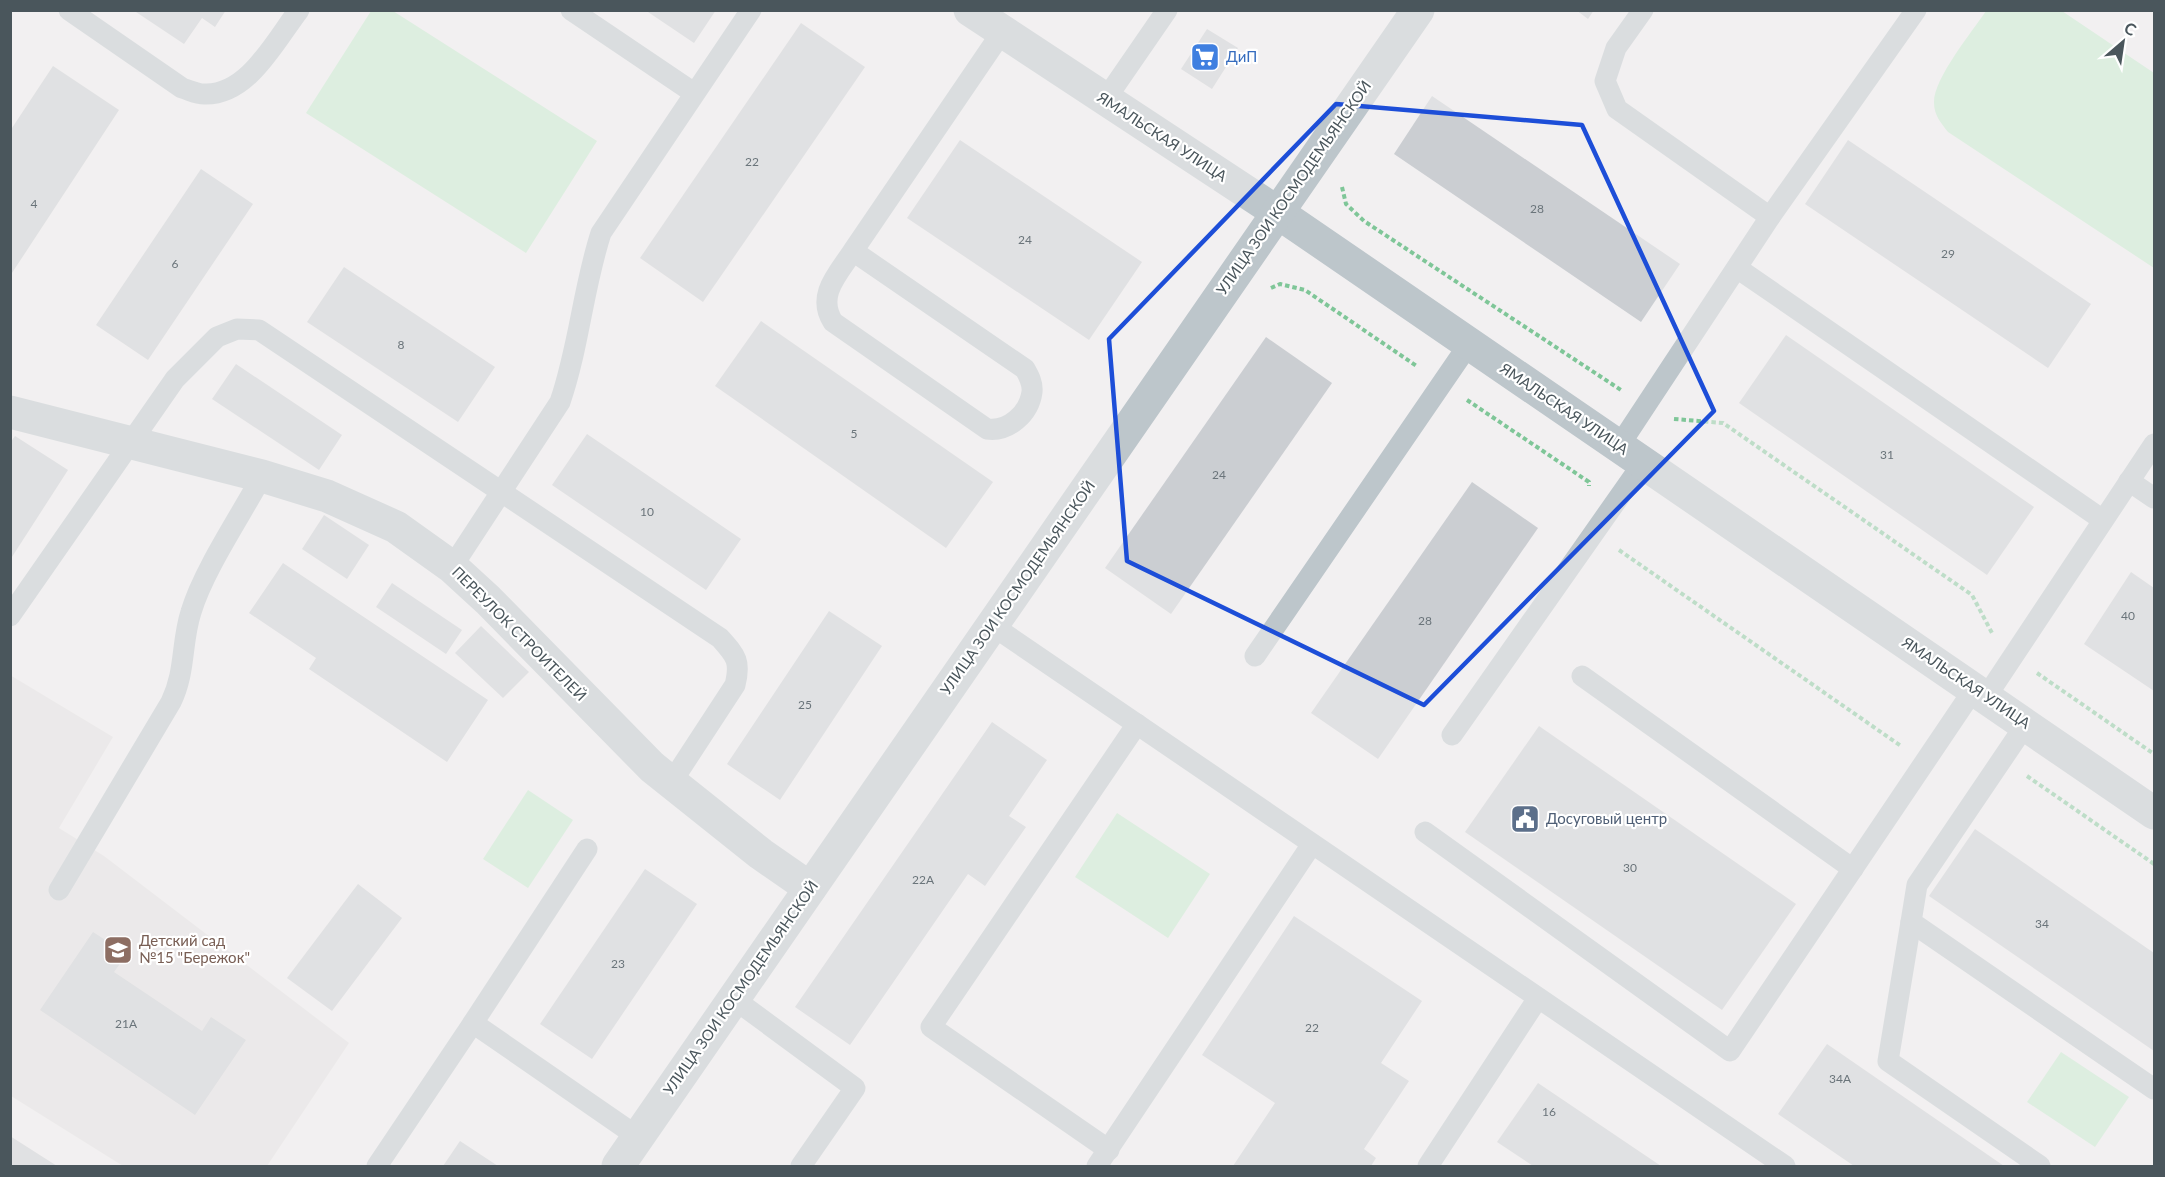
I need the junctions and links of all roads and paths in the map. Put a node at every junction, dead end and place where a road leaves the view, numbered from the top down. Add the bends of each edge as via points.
1 (69, 10) edge
2 (298, 10) edge
3 (571, 10) edge
4 (751, 10) edge
5 (970, 10) edge
6 (1167, 10) edge
7 (1418, 10) edge
8 (1643, 10) edge
9 (1916, 10) edge
10 (1002, 32) junction
11 (694, 93) junction
12 (1105, 100) junction
13 (1344, 181) dead end
14 (1277, 212) junction
15 (1770, 217) junction
16 (853, 251) junction
17 (1737, 268) junction
18 (1261, 291) dead end
19 (1469, 344) junction
20 (1442, 383) junction
21 (1646, 406) junction
22 (10, 412) edge
23 (128, 443) junction
24 (2154, 444) edge
25 (1631, 454) junction
26 (262, 476) junction
27 (2129, 481) junction
28 (501, 494) junction
29 (2154, 498) edge
30 (2103, 520) junction
31 (1594, 532) junction
32 (452, 567) junction
33 (10, 616) edge
34 (993, 626) junction
35 (1255, 656) dead end
36 (2013, 656) junction
37 (1582, 676) dead end
38 (1980, 693) junction
39 (1137, 724) junction
40 (2026, 724) junction
41 (1452, 735) dead end
42 (2154, 754) edge
43 (1929, 756) junction
44 (2001, 759) junction
45 (671, 783) junction
46 (2154, 813) edge
47 (1425, 832) dead end
48 (1312, 844) junction
49 (587, 849) dead end
50 (2154, 864) edge
51 (1853, 869) junction
52 (810, 888) junction
53 (60, 890) dead end
54 (1911, 922) junction
55 (1538, 998) junction
56 (734, 999) junction
57 (473, 1023) junction
58 (2154, 1089) edge
59 (638, 1137) junction
60 (1103, 1158) edge
61 (1431, 1166) edge
62 (377, 1167) edge
63 (618, 1167) edge
64 (801, 1167) edge
65 (1785, 1167) edge
66 (2040, 1167) edge

1 - 2 lane via 182,88 202,94 221,93 238,85
3 - 11 lane
4 - 11 lane
5 - 10 street, ЯМАЛЬСКАЯ УЛИЦА
6 - 12 lane
7 - 14 street, УЛИЦА ЗОИ КОСМОДЕМЬЯНСКОЙ
8 - 15 lane via 1616,48 1605,81 1617,109
9 - 15 lane
10 - 12 street, ЯМАЛЬСКАЯ УЛИЦА
10 - 16 lane
11 - 28 lane via 601,233 560,402
12 - 14 street, ЯМАЛЬСКАЯ УЛИЦА
13 - 21 path via 1341,189 1346,204 1364,220
14 - 19 street, ЯМАЛЬСКАЯ УЛИЦА
14 - 34 street, УЛИЦА ЗОИ КОСМОДЕМЬЯНСКОЙ
15 - 17 lane
16 - 16 lane via 825,299 833,322 987,429 997,430 1014,423 1032,393 1025,369
17 - 21 lane
17 - 30 lane
18 - 20 path via 1280,284 1305,290
19 - 20 lane
19 - 25 street, ЯМАЛЬСКАЯ УЛИЦА
20 - 31 path via 1589,482
20 - 35 lane
21 - 25 lane
21 - 36 path via 1663,417 1723,423 1972,595 1997,641
22 - 23 street, ПЕРЕУЛОК СТРОИТЕЛЕЙ
23 - 26 street, ПЕРЕУЛОК СТРОИТЕЛЕЙ
23 - 28 lane via 175,379 217,337 237,329 259,330
23 - 33 lane
24 - 27 lane
25 - 31 lane
25 - 38 street, ЯМАЛЬСКАЯ УЛИЦА
26 - 32 street, ПЕРЕУЛОК СТРОИТЕЛЕЙ via 363,510 396,527
26 - 53 lane via 190,613 181,682
27 - 29 lane
27 - 30 lane
28 - 32 lane
28 - 45 lane via 720,638 734,653 740,668 735,685
30 - 36 lane
31 - 41 lane
31 - 43 path via 1913,754
32 - 45 street, ПЕРЕУЛОК СТРОИТЕЛЕЙ
34 - 39 lane
34 - 52 street, УЛИЦА ЗОИ КОСМОДЕМЬЯНСКОЙ
36 - 38 lane
36 - 42 path
37 - 51 lane
38 - 40 street, ЯМАЛЬСКАЯ УЛИЦА
38 - 43 lane
39 - 48 lane
39 - 60 lane via 931,1027
40 - 44 lane
40 - 46 street, ЯМАЛЬСКАЯ УЛИЦА
43 - 51 lane
44 - 50 path
44 - 54 lane via 1917,885
45 - 52 street, ПЕРЕУЛОК СТРОИТЕЛЕЙ
47 - 51 lane via 1731,1051
48 - 55 lane
48 - 60 lane
49 - 57 lane
52 - 56 street, УЛИЦА ЗОИ КОСМОДЕМЬЯНСКОЙ
54 - 58 lane
54 - 66 lane via 1888,1060
55 - 61 lane
55 - 65 lane
56 - 59 street, УЛИЦА ЗОИ КОСМОДЕМЬЯНСКОЙ
56 - 64 lane via 855,1088
57 - 59 lane
57 - 62 lane
59 - 63 street, УЛИЦА ЗОИ КОСМОДЕМЬЯНСКОЙ

